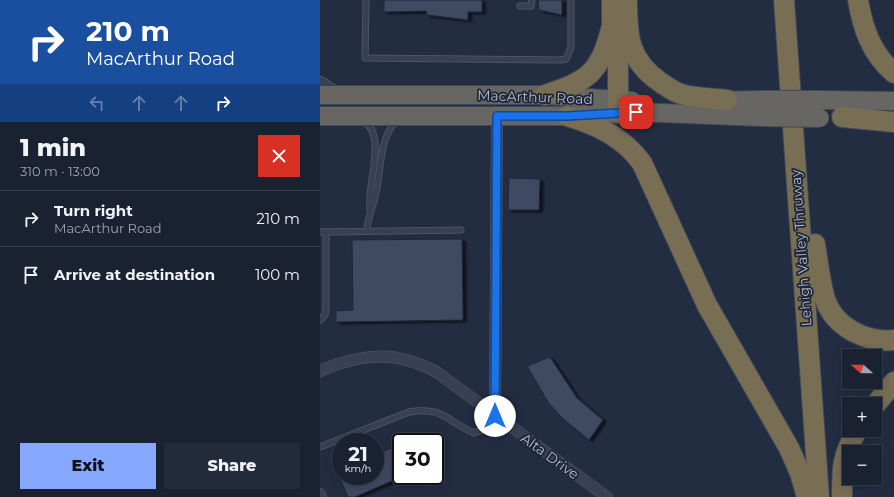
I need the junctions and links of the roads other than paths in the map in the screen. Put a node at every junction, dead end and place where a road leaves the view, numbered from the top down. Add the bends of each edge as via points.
1 (366, 0) edge
2 (532, 0) edge
3 (571, 0) edge
4 (612, 0) edge
5 (627, 0) edge
6 (784, 0) edge
7 (797, 0) edge
8 (858, 0) edge
9 (520, 6) dead end
10 (612, 23) junction
11 (894, 73) edge
12 (320, 84) edge
13 (328, 95) edge
14 (545, 95) junction
15 (727, 100) junction
16 (894, 101) edge
17 (618, 107) junction
18 (355, 115) junction
19 (320, 116) edge
20 (400, 116) junction
21 (497, 116) junction
22 (567, 116) junction
23 (842, 117) joint
24 (894, 122) edge
25 (370, 211) junction
26 (461, 230) dead end
27 (367, 231) junction
28 (323, 232) edge
29 (815, 244) junction
30 (320, 320) edge
31 (894, 340) edge
32 (320, 371) edge
33 (894, 382) edge
34 (882, 397) edge
35 (495, 416) junction
36 (854, 437) edge
37 (320, 447) edge
38 (607, 497) edge
39 (807, 497) edge
40 (819, 497) edge
41 (832, 497) edge
42 (842, 497) edge

1 - 3 lane via 365,58 561,60 566,59 571,48
2 - 9 lane via 531,6
4 - 10 highway
5 - 15 highway via 630,45 638,61 647,71 680,94
6 - 40 highway, Lehigh Valley Thruway
7 - 29 highway, Lehigh Valley Thruway
8 - 11 highway via 870,44 881,61
10 - 14 highway via 602,58 591,73 578,83
10 - 17 highway via 618,64
12 - 13 street
13 - 14 highway, MacArthur Road
14 - 17 highway, MacArthur Road
15 - 16 highway, MacArthur Road, bridge
15 - 17 highway, MacArthur Road
17 - 22 highway, MacArthur Road
17 - 23 highway, MacArthur Road, bridge via 762,117
18 - 19 highway, MacArthur Road
18 - 20 highway, MacArthur Road
18 - 25 lane via 369,124 375,134
20 - 21 highway, MacArthur Road
20 - 25 lane via 387,135
21 - 22 highway, MacArthur Road
21 - 35 street
22 - 39 highway via 609,133 631,149 642,163 706,305 789,448
23 - 24 highway
25 - 27 lane
26 - 27 lane
27 - 28 lane
28 - 30 lane via 326,308 325,315
29 - 31 highway via 825,299 836,318 859,334 879,340
29 - 41 highway, Lehigh Valley Thruway
32 - 35 street, Alta Drive via 364,357 380,356 410,360 438,374
33 - 34 highway
35 - 37 lane via 482,430 474,433 439,412 425,409 409,412
35 - 38 street, Alta Drive
36 - 42 highway via 842,466

